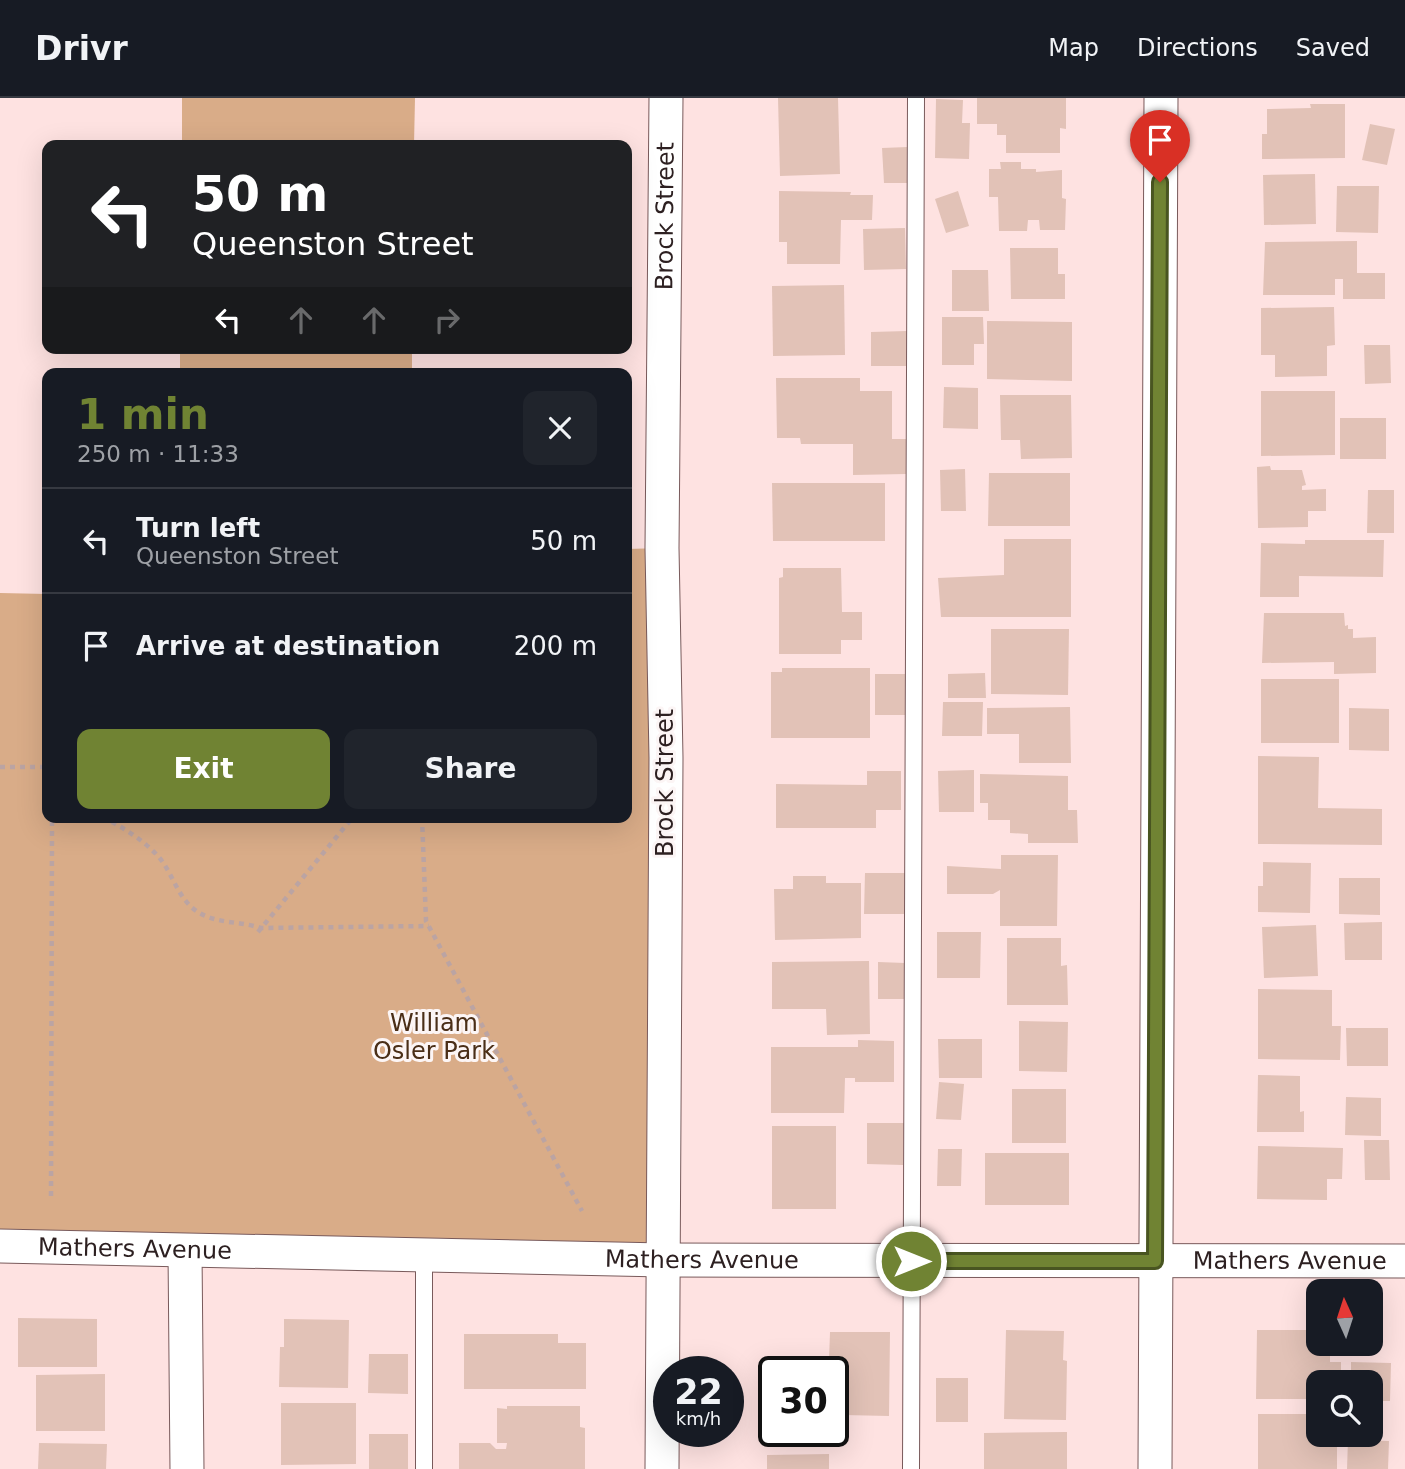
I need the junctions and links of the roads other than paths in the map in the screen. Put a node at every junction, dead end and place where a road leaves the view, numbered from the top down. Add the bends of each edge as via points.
1 (666, 98) edge
2 (916, 98) edge
3 (1161, 98) edge
4 (0, 1246) edge
5 (185, 1251) junction
6 (424, 1256) junction
7 (663, 1261) junction
8 (911, 1261) junction
9 (1155, 1261) junction
10 (1405, 1261) edge
11 (187, 1469) edge
12 (424, 1469) edge
13 (662, 1469) edge
14 (911, 1469) edge
15 (1155, 1469) edge

1 - 7 street, Brock Street
2 - 8 lane
3 - 9 street
4 - 5 street, Mathers Avenue
5 - 6 street, Mathers Avenue
5 - 11 street
6 - 7 street, Mathers Avenue
6 - 12 lane
7 - 8 street, Mathers Avenue
7 - 13 street, Brock Street
8 - 9 street, Mathers Avenue
8 - 14 lane
9 - 10 street, Mathers Avenue
9 - 15 street

